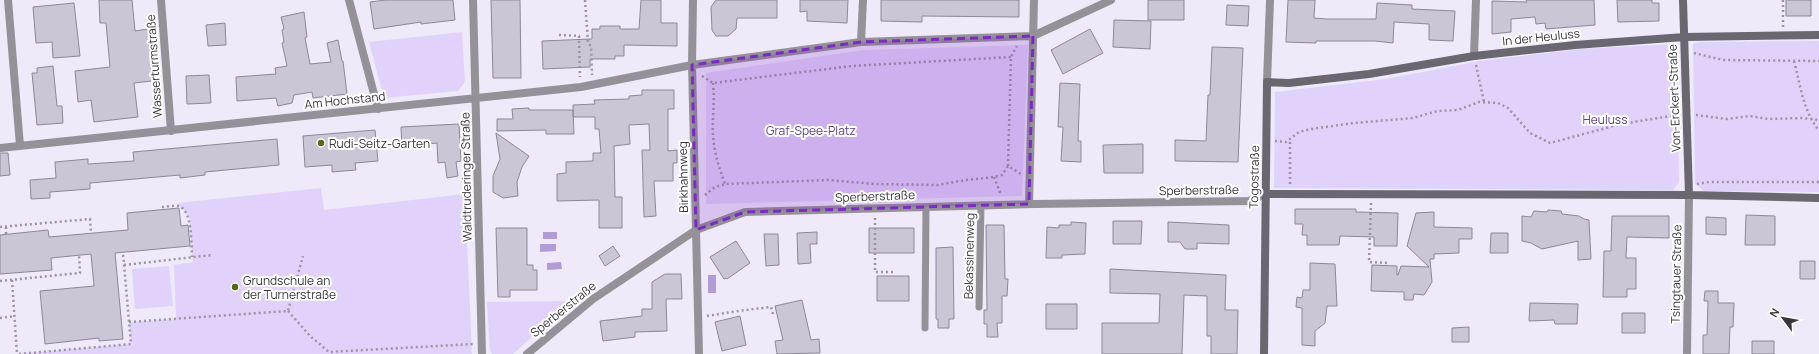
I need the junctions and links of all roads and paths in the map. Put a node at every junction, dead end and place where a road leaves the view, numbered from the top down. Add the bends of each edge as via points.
1 (8, 0) edge
2 (161, 0) edge
3 (349, 0) edge
4 (473, 0) edge
5 (585, 0) edge
6 (693, 0) edge
7 (863, 0) edge
8 (1034, 0) edge
9 (1111, 0) edge
10 (1270, 0) edge
11 (1476, 0) edge
12 (1683, 0) edge
13 (1783, 0) edge
14 (559, 34) dead end
15 (1782, 35) junction
16 (1819, 35) edge
17 (1031, 36) junction
18 (1684, 37) junction
19 (861, 42) junction
20 (1684, 51) junction
21 (1474, 56) junction
22 (1010, 57) junction
23 (1794, 61) junction
24 (1819, 61) edge
25 (692, 65) junction
26 (713, 82) junction
27 (1268, 82) junction
28 (592, 85) junction
29 (581, 87) junction
30 (476, 99) junction
31 (1484, 102) junction
32 (378, 108) junction
33 (1686, 113) junction
34 (1810, 118) junction
35 (1819, 120) edge
36 (171, 131) junction
37 (1819, 131) edge
38 (1266, 140) junction
39 (1290, 140) junction
40 (20, 146) junction
41 (0, 148) edge
42 (1008, 166) junction
43 (994, 177) junction
44 (1030, 180) junction
45 (1819, 182) edge
46 (725, 184) junction
47 (1689, 185) junction
48 (1265, 194) junction
49 (1290, 194) junction
50 (1372, 195) junction
51 (1689, 195) junction
52 (1819, 198) edge
53 (696, 204) junction
54 (1005, 204) junction
55 (1029, 204) junction
56 (981, 205) junction
57 (162, 207) dead end
58 (926, 207) junction
59 (875, 208) junction
60 (0, 227) edge
61 (6, 227) junction
62 (696, 230) junction
63 (91, 233) dead end
64 (6, 234) dead end
65 (123, 253) dead end
66 (79, 255) dead end
67 (212, 255) dead end
68 (303, 256) dead end
69 (192, 258) junction
70 (1389, 263) dead end
71 (124, 265) junction
72 (893, 272) dead end
73 (12, 280) junction
74 (0, 281) edge
75 (979, 307) dead end
76 (288, 311) junction
77 (773, 314) dead end
78 (15, 316) junction
79 (0, 318) edge
80 (698, 318) junction
81 (129, 322) junction
82 (926, 328) dead end
83 (472, 344) dead end
84 (18, 354) edge
85 (482, 354) edge
86 (527, 354) edge
87 (699, 354) edge
88 (1264, 354) edge
89 (1686, 354) edge

1 - 40 street
2 - 36 street, Wasserturmstraße
3 - 32 street
4 - 30 street, Waldtruderinger Straße
5 - 28 path via 588,43 591,46
6 - 25 street, Birkhahnweg
7 - 19 street
8 - 17 street
9 - 17 street
10 - 27 street, Togostraße
11 - 21 street
12 - 18 street, Von-Erckert-Straße
13 - 15 path
14 - 29 path via 579,36
15 - 16 street, In der Heuluss
15 - 18 street, In der Heuluss
17 - 19 street
17 - 22 path via 1018,45
17 - 44 street
18 - 20 street, Von-Erckert-Straße
18 - 21 street, In der Heuluss
19 - 25 street
20 - 23 path via 1723,60
20 - 33 street, Von-Erckert-Straße
21 - 27 street, In der Heuluss via 1369,74 1289,83
21 - 31 path
22 - 26 path via 852,66
22 - 42 path
23 - 24 path
23 - 34 path
25 - 26 path via 699,75
25 - 28 street, Am Hochstand
25 - 53 street, Birkhahnweg
26 - 46 path via 713,136 718,167
27 - 38 street, Togostraße
28 - 29 street, Am Hochstand
29 - 30 street, Am Hochstand
30 - 32 street, Am Hochstand
30 - 85 street, Waldtruderinger Straße
31 - 33 path via 1508,108 1530,133 1550,143 1621,124
31 - 39 path via 1458,110 1437,111 1413,118 1311,129 1299,132
32 - 36 street, Am Hochstand
33 - 34 path via 1727,119 1750,116 1768,119
33 - 47 street, Von-Erckert-Straße
34 - 35 path
34 - 37 path
36 - 40 street, Am Hochstand
38 - 39 path
38 - 48 street, Togostraße
39 - 49 path
40 - 41 street, Am Hochstand
42 - 43 path via 1002,175
42 - 44 path
43 - 46 path via 937,185 828,180
43 - 54 path
44 - 55 street
45 - 47 path via 1709,182
46 - 53 path via 715,187
47 - 51 street, Von-Erckert-Straße
48 - 49 street
48 - 55 street, Sperberstraße via 1250,201
48 - 88 street, Togostraße
49 - 50 street
50 - 51 street
50 - 70 path via 1369,262
51 - 52 street
51 - 89 street, Tsingtauer Straße
53 - 62 street, Birkhahnweg
54 - 55 street, Sperberstraße
54 - 56 street, Sperberstraße
56 - 58 street, Sperberstraße
56 - 75 lane, Bekassinenweg
57 - 69 path via 179,206 189,217
58 - 59 street, Sperberstraße
58 - 82 lane
59 - 62 street, Sperberstraße via 746,212
59 - 72 path via 875,272
60 - 61 path
61 - 63 path via 90,219
61 - 64 path
62 - 80 street, Birkhahnweg
62 - 86 street, Sperberstraße via 593,299
65 - 71 path
66 - 73 path via 80,273
67 - 69 path
68 - 76 path
69 - 71 path
71 - 81 path
73 - 74 path
73 - 78 path
76 - 81 path
76 - 83 path via 310,336 329,352
77 - 80 path via 770,307
78 - 79 path
78 - 84 path
80 - 87 street, Birkhahnweg
81 - 84 path via 132,344

